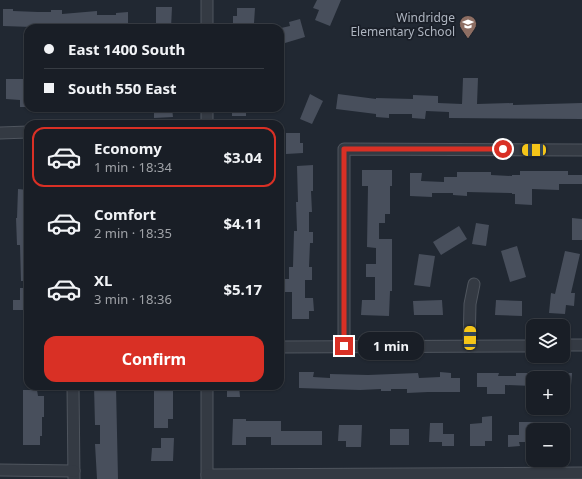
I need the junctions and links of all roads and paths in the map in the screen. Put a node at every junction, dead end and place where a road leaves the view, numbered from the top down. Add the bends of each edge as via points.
1 (207, 0) edge
2 (207, 24) edge
3 (0, 132) edge
4 (24, 132) edge
5 (582, 150) edge
6 (474, 284) dead end
7 (582, 345) edge
8 (344, 346) junction
9 (469, 346) junction
10 (526, 346) edge
11 (570, 346) edge
12 (284, 347) edge
13 (73, 390) edge
14 (207, 390) edge
15 (0, 470) edge
16 (582, 473) edge
17 (74, 475) edge
18 (207, 477) edge

1 - 2 street
3 - 4 street
5 - 8 street via 344,149
6 - 9 street via 470,304
7 - 11 street
8 - 9 street
8 - 12 street
9 - 10 street
13 - 17 street
14 - 18 street
15 - 17 street
16 - 18 street

